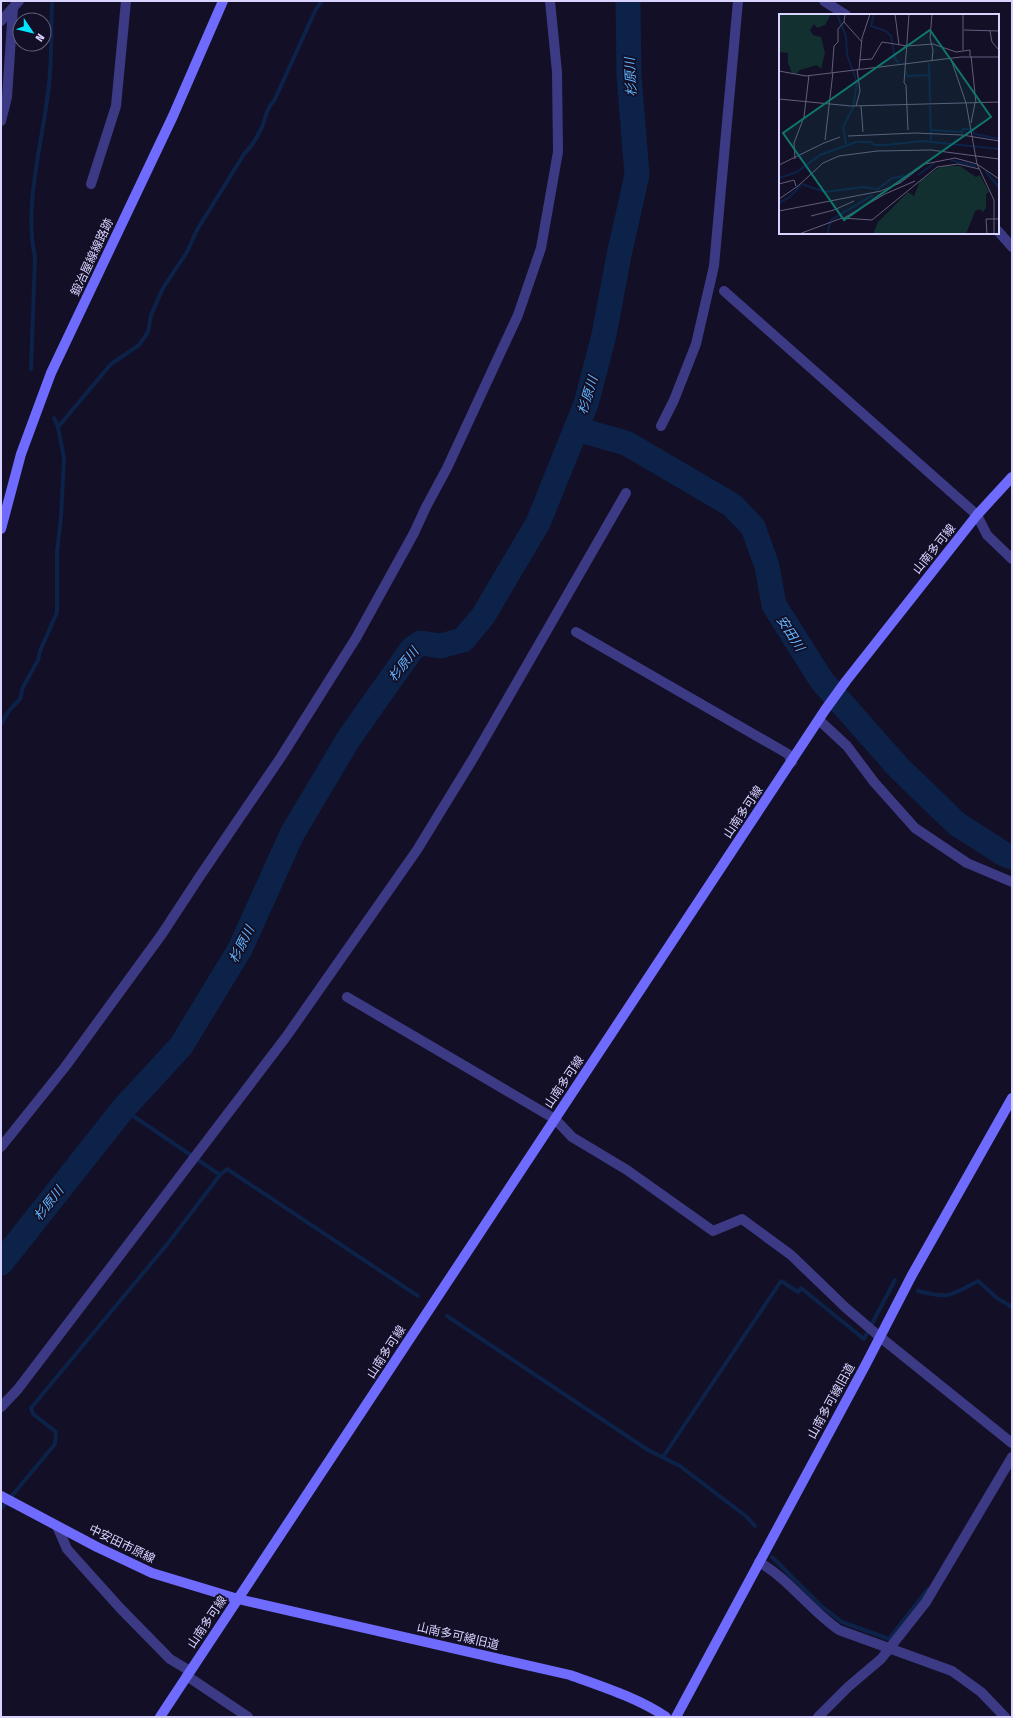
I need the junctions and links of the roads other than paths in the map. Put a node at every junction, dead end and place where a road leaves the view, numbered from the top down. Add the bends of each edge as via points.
1 (126, 1) edge
2 (223, 1) edge
3 (550, 1) edge
4 (738, 1) edge
5 (824, 1) edge
6 (16, 4) edge
7 (844, 14) edge
8 (1, 20) edge
9 (1, 121) edge
10 (91, 184) dead end
11 (999, 232) edge
12 (1012, 247) edge
13 (724, 291) dead end
14 (661, 426) dead end
15 (1012, 477) edge
16 (626, 494) dead end
17 (978, 515) junction
18 (1, 529) edge
19 (1012, 560) edge
20 (576, 632) dead end
21 (819, 720) junction
22 (792, 762) junction
23 (1012, 882) edge
24 (347, 997) dead end
25 (1012, 1098) edge
26 (555, 1119) junction
27 (1, 1147) edge
28 (880, 1337) junction
29 (1, 1408) edge
30 (1012, 1442) edge
31 (1012, 1457) edge
32 (3, 1497) edge
33 (56, 1526) junction
34 (758, 1562) junction
35 (238, 1599) junction
36 (888, 1648) junction
37 (189, 1674) junction
38 (160, 1717) edge
39 (248, 1717) edge
40 (666, 1717) edge
41 (676, 1717) edge
42 (818, 1717) edge
43 (1005, 1717) edge

1 - 10 street via 116,106
2 - 18 main road, 鍛冶屋線線路跡 via 173,116 52,373 21,454
3 - 27 street via 557,72 558,152 541,248 518,315 447,468 356,638 281,757 162,934 65,1067
4 - 14 street via 714,266 696,344
5 - 7 street
6 - 8 street
6 - 9 street via 7,96
11 - 12 street
13 - 17 street
15 - 17 main road, 山南多可線
16 - 29 street via 478,751 417,850 286,1037
17 - 19 street via 987,535
17 - 21 main road, 山南多可線 via 846,681
20 - 22 street via 788,754
21 - 22 main road, 山南多可線
21 - 23 street via 847,746 874,782 915,828 967,863
22 - 26 main road, 山南多可線
24 - 26 street
25 - 28 main road, 山南多可線旧道
26 - 28 street via 572,1137 627,1170 713,1231 742,1219 791,1255
26 - 35 main road, 山南多可線
28 - 30 street
28 - 34 main road, 山南多可線旧道
31 - 36 street via 926,1602
32 - 33 main road, 中安田市原線
33 - 35 main road, 中安田市原線 via 152,1573
33 - 37 street via 67,1549 120,1608 170,1659
34 - 36 street via 770,1569 839,1630
34 - 41 main road, 山南多可線旧道
35 - 37 main road, 山南多可線
35 - 40 main road, 山南多可線旧道 via 570,1675 614,1691
36 - 42 street via 881,1659
36 - 43 street via 952,1671 982,1692
37 - 38 main road, 山南多可線
37 - 39 street

